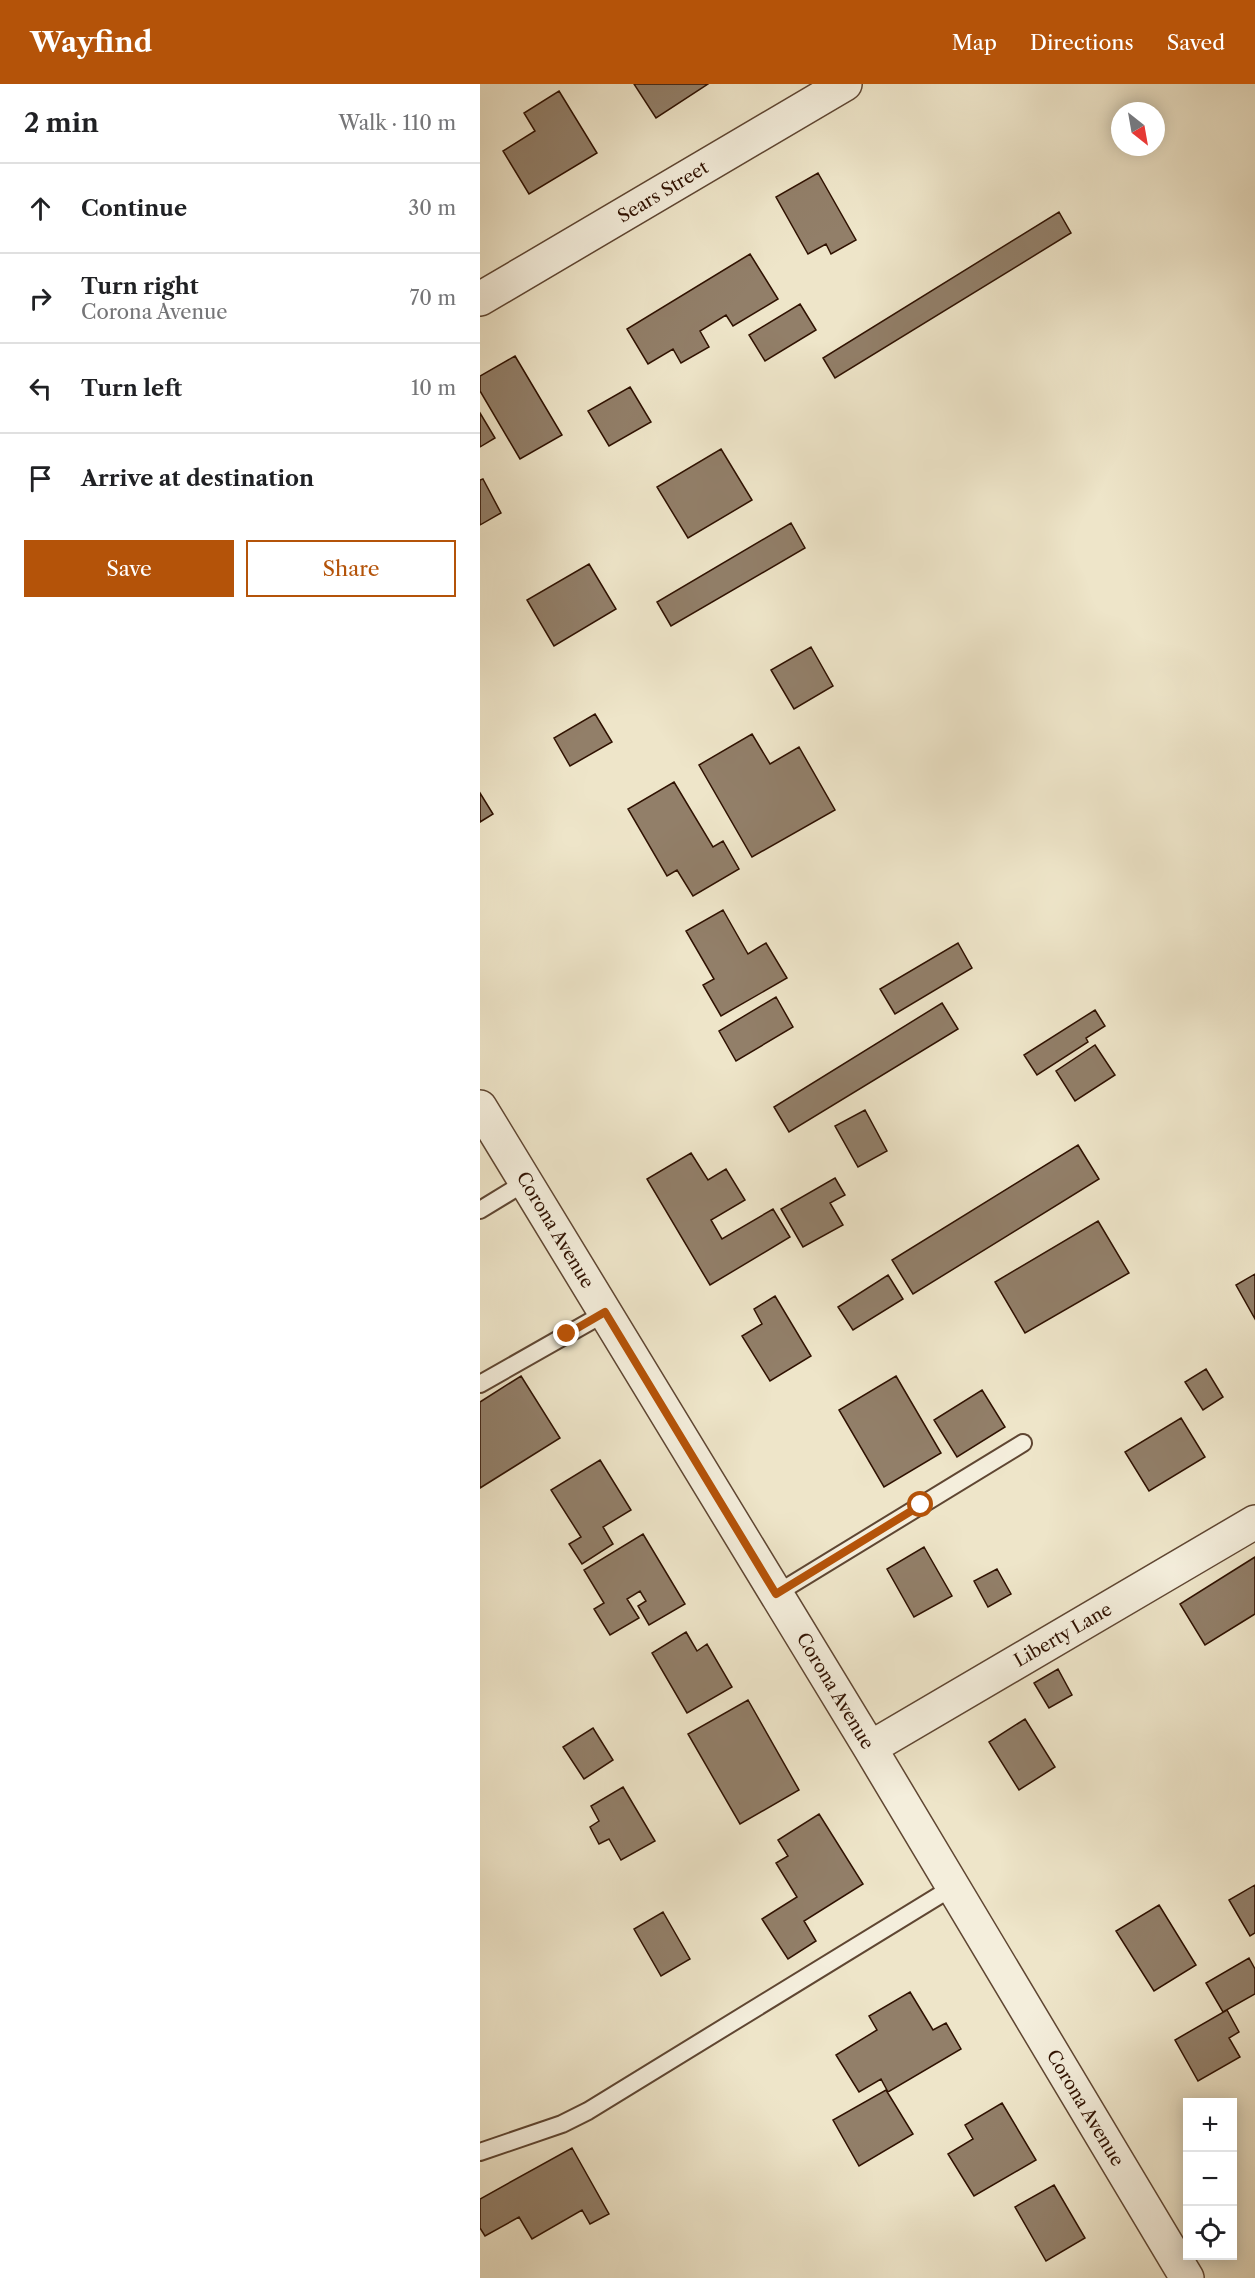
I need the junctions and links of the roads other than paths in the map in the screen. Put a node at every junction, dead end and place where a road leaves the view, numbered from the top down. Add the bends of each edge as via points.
1 (845, 84) edge
2 (480, 299) edge
3 (480, 1107) edge
4 (526, 1182) junction
5 (480, 1210) edge
6 (605, 1312) junction
7 (480, 1384) edge
8 (1023, 1443) dead end
9 (1255, 1522) edge
10 (776, 1594) junction
11 (870, 1748) junction
12 (953, 1887) junction
13 (480, 2152) edge
14 (1186, 2278) edge

1 - 2 street, Sears Street
3 - 4 street, Corona Avenue
4 - 5 lane
4 - 6 street, Corona Avenue
6 - 7 lane
6 - 10 street, Corona Avenue
8 - 10 lane
9 - 11 street, Liberty Lane
10 - 11 street, Corona Avenue
11 - 12 street, Corona Avenue
12 - 13 lane via 588,2111
12 - 14 street, Corona Avenue

